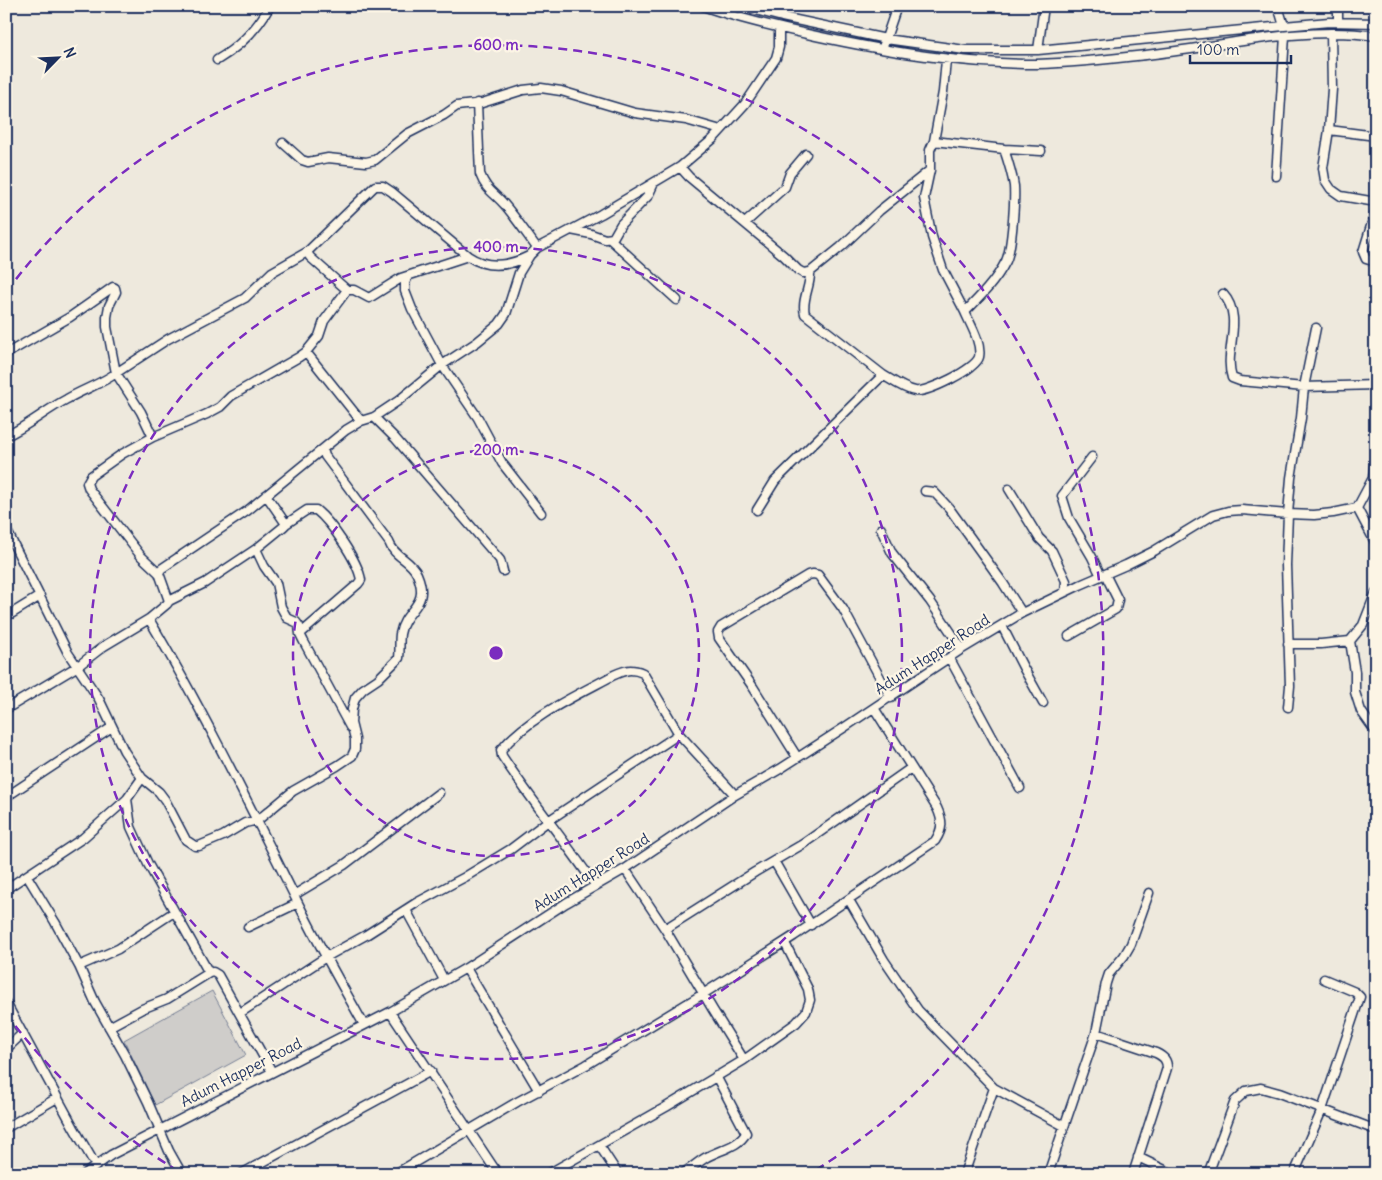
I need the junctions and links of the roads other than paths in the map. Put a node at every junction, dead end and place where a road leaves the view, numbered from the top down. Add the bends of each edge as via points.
1 (270, 6) edge
2 (703, 6) edge
3 (742, 6) edge
4 (897, 6) edge
5 (1044, 6) edge
6 (1278, 6) edge
7 (1338, 6) edge
8 (1338, 22) junction
9 (1376, 24) edge
10 (1284, 26) junction
11 (779, 28) junction
12 (1331, 33) junction
13 (1285, 36) junction
14 (1376, 36) edge
15 (886, 39) junction
16 (1145, 41) junction
17 (1038, 50) junction
18 (882, 51) junction
19 (1147, 55) junction
20 (217, 60) dead end
21 (946, 60) junction
22 (477, 104) junction
23 (721, 130) junction
24 (1329, 130) junction
25 (1376, 136) edge
26 (934, 141) junction
27 (283, 143) dead end
28 (1004, 149) junction
29 (1041, 151) dead end
30 (806, 154) dead end
31 (680, 167) junction
32 (930, 170) junction
33 (1276, 176) dead end
34 (654, 183) junction
35 (1376, 202) edge
36 (1376, 210) edge
37 (744, 223) junction
38 (571, 230) junction
39 (610, 239) junction
40 (537, 248) junction
41 (307, 252) junction
42 (530, 255) junction
43 (468, 256) junction
44 (1376, 262) edge
45 (810, 272) junction
46 (408, 276) junction
47 (347, 290) junction
48 (1223, 294) dead end
49 (677, 300) dead end
50 (965, 312) junction
51 (1316, 328) dead end
52 (306, 352) junction
53 (6, 354) edge
54 (442, 365) junction
55 (116, 372) junction
56 (884, 375) junction
57 (1376, 385) edge
58 (1304, 387) junction
59 (374, 417) junction
60 (360, 421) junction
61 (6, 436) edge
62 (153, 437) junction
63 (323, 449) junction
64 (1376, 451) edge
65 (1092, 457) dead end
66 (1374, 478) edge
67 (1009, 489) dead end
68 (925, 491) dead end
69 (266, 495) junction
70 (1357, 508) junction
71 (757, 510) dead end
72 (541, 513) dead end
73 (1288, 514) junction
74 (286, 524) junction
75 (6, 529) edge
76 (881, 529) dead end
77 (1376, 544) edge
78 (256, 549) junction
79 (503, 571) dead end
80 (159, 573) junction
81 (1103, 575) junction
82 (1065, 592) junction
83 (1376, 592) edge
84 (40, 596) junction
85 (169, 601) junction
86 (1022, 613) junction
87 (6, 617) edge
88 (149, 619) junction
89 (1002, 626) junction
90 (300, 634) junction
91 (1069, 636) dead end
92 (1350, 641) junction
93 (1288, 644) junction
94 (962, 649) junction
95 (950, 659) junction
96 (78, 666) junction
97 (891, 698) junction
98 (1043, 703) dead end
99 (1288, 707) dead end
100 (874, 708) junction
101 (6, 709) edge
102 (112, 727) junction
103 (352, 730) junction
104 (1376, 732) edge
105 (679, 734) junction
106 (797, 757) junction
107 (911, 768) junction
108 (142, 778) junction
109 (1020, 788) dead end
110 (439, 793) dead end
111 (735, 795) junction
112 (6, 797) edge
113 (128, 799) junction
114 (258, 820) junction
115 (548, 821) junction
116 (774, 861) junction
117 (624, 869) junction
118 (27, 876) junction
119 (595, 885) junction
120 (6, 889) edge
121 (1149, 893) dead end
122 (294, 895) junction
123 (849, 900) junction
124 (298, 903) junction
125 (406, 910) junction
126 (174, 912) junction
127 (811, 925) junction
128 (248, 927) dead end
129 (665, 929) junction
130 (785, 943) junction
131 (326, 957) junction
132 (79, 966) junction
133 (466, 968) junction
134 (209, 973) junction
135 (1324, 979) dead end
136 (444, 980) junction
137 (703, 994) junction
138 (6, 1003) edge
139 (390, 1012) junction
140 (240, 1013) junction
141 (364, 1025) junction
142 (109, 1027) junction
143 (1096, 1032) junction
144 (23, 1033) junction
145 (6, 1049) edge
146 (744, 1060) junction
147 (272, 1072) junction
148 (431, 1072) junction
149 (716, 1076) junction
150 (994, 1088) junction
151 (539, 1091) junction
152 (57, 1098) junction
153 (1322, 1110) junction
154 (1064, 1126) junction
155 (6, 1128) edge
156 (160, 1129) junction
157 (469, 1130) junction
158 (1376, 1130) edge
159 (599, 1144) junction
160 (1138, 1157) junction
161 (410, 1165) junction
162 (96, 1166) junction
163 (87, 1173) edge
164 (182, 1174) edge
165 (241, 1174) edge
166 (395, 1174) edge
167 (414, 1174) edge
168 (498, 1174) edge
169 (548, 1174) edge
170 (618, 1174) edge
171 (682, 1174) edge
172 (964, 1174) edge
173 (1048, 1174) edge
174 (1132, 1174) edge
175 (1172, 1174) edge
176 (1208, 1174) edge
177 (1294, 1174) edge

1 - 20 street via 254,29 230,53
2 - 11 street
3 - 15 street
4 - 15 street
5 - 17 street
6 - 10 street
7 - 8 street
8 - 9 street
8 - 10 street
10 - 16 street
11 - 18 street
11 - 23 street via 776,58 745,104
12 - 13 street
12 - 14 street
12 - 24 street
13 - 19 street
13 - 33 street
15 - 17 street via 966,50
15 - 18 street
16 - 17 street
16 - 19 street
18 - 21 street
19 - 21 street via 1039,64
21 - 26 street
22 - 23 street via 541,88 635,113 686,120
22 - 27 street via 452,108 407,134 375,160 366,162 328,158 302,160
22 - 40 street via 483,182
23 - 31 street
24 - 25 street
24 - 35 street via 1323,168 1325,180 1341,196
26 - 28 street
26 - 32 street via 930,150
28 - 29 street
28 - 50 street via 1014,187 1007,259 991,285
30 - 37 street via 790,173 785,187
31 - 34 street
31 - 37 street
32 - 45 street
32 - 50 street via 924,198 930,228 943,270
34 - 38 street
34 - 39 street via 648,196
36 - 44 street via 1363,252 1366,259
37 - 45 street via 798,270
38 - 39 street
38 - 40 street
39 - 49 street
40 - 42 street
41 - 43 street via 375,186 383,186
41 - 47 street
41 - 55 street via 272,272 245,298 168,339
42 - 43 street via 500,266
42 - 54 street via 499,324
43 - 46 street
45 - 56 street via 805,314
46 - 47 street via 369,298
46 - 54 street via 405,291
47 - 52 street
48 - 58 street via 1231,304 1233,315 1232,378
50 - 56 street via 979,347 977,361 945,382 916,391
51 - 58 street
52 - 60 street
52 - 62 street via 231,396 220,408
53 - 55 street via 115,288 107,327
54 - 59 street
54 - 72 street via 478,418 502,463
55 - 61 street
55 - 62 street
56 - 71 street via 775,481
57 - 58 street
58 - 73 street via 1290,478
59 - 60 street
59 - 79 street via 500,560
60 - 63 street
62 - 80 street via 122,454 86,482 141,556
63 - 69 street
63 - 103 street via 393,552 412,566 422,591 421,599 406,618 400,634 399,658 355,698
64 - 66 street
65 - 81 street via 1062,496 1069,518
66 - 70 street
67 - 82 street via 1042,541 1052,551 1066,581
68 - 86 street via 934,492 949,508
69 - 74 street
69 - 80 street via 164,566
70 - 73 street, Adum Happer Road via 1333,513
70 - 77 street
73 - 81 street, Adum Happer Road via 1242,510 1214,515 1154,551
73 - 93 street
74 - 78 street
74 - 90 street via 307,510 316,510 357,565 361,580
75 - 84 street
76 - 94 street via 892,553
78 - 85 street via 205,584
78 - 90 street via 276,582 281,607 287,618 299,626
80 - 85 street
81 - 82 street, Adum Happer Road
81 - 91 street via 1118,600 1116,608
82 - 86 street, Adum Happer Road
83 - 92 street via 1363,625
84 - 87 street
84 - 96 street via 68,653
85 - 88 street
86 - 89 street, Adum Happer Road
88 - 96 street
88 - 114 street
89 - 94 street, Adum Happer Road
89 - 98 street
90 - 103 street
92 - 93 street
92 - 104 street via 1355,692 1361,711
93 - 99 street
94 - 95 street, Adum Happer Road
95 - 97 street, Adum Happer Road
95 - 109 street
96 - 101 street
96 - 102 street
97 - 100 street, Adum Happer Road
97 - 106 street via 842,609 818,575 808,574 721,627 719,638
100 - 106 street, Adum Happer Road
100 - 107 street
102 - 108 street
102 - 112 street
103 - 114 street via 355,749 352,756 293,791
105 - 111 street
105 - 115 street
105 - 115 street via 643,673 626,669 527,726 509,740 501,750 502,756
106 - 111 street, Adum Happer Road
107 - 116 street
107 - 123 street via 942,819 942,831 935,841
108 - 113 street
108 - 114 street via 159,792 186,840 195,846
110 - 122 street via 344,865
111 - 117 street, Adum Happer Road
113 - 118 street via 83,838
113 - 126 street via 131,828
114 - 122 street
115 - 119 street
115 - 125 street via 474,872
116 - 127 street
116 - 129 street
117 - 119 street, Adum Happer Road
117 - 129 street
118 - 120 street
118 - 132 street
119 - 133 street, Adum Happer Road
121 - 143 street via 1131,944 1109,974
122 - 124 street
123 - 127 street
123 - 150 street via 918,1010
124 - 128 street
124 - 131 street
125 - 131 street
125 - 136 street
126 - 132 street via 118,949
126 - 134 street
127 - 130 street
129 - 137 street
130 - 137 street
130 - 146 street via 808,989 810,1000 806,1012 796,1023
131 - 140 street
131 - 141 street
132 - 142 street
133 - 136 street, Adum Happer Road
133 - 151 street
134 - 140 street via 218,975
134 - 142 street via 167,999
135 - 153 street via 1360,997
136 - 139 street, Adum Happer Road
137 - 146 street
137 - 151 street
138 - 144 street
139 - 141 street, Adum Happer Road
139 - 148 street
140 - 147 street
141 - 147 street, Adum Happer Road
142 - 156 street
143 - 154 street
143 - 160 street via 1156,1053 1167,1062
144 - 145 street
144 - 152 street
146 - 149 street
147 - 156 street, Adum Happer Road
148 - 157 street
148 - 165 street
149 - 159 street
149 - 171 street via 746,1133 738,1142
150 - 154 street
150 - 172 street
151 - 157 street
152 - 155 street
152 - 162 street
153 - 158 street
153 - 176 street via 1261,1088 1246,1091 1235,1102
153 - 177 street
154 - 173 street
156 - 162 street, Adum Happer Road
156 - 164 street
157 - 161 street
157 - 168 street
159 - 169 street
159 - 170 street
160 - 174 street
160 - 175 street
161 - 166 street
161 - 167 street
162 - 163 street, Adum Happer Road

